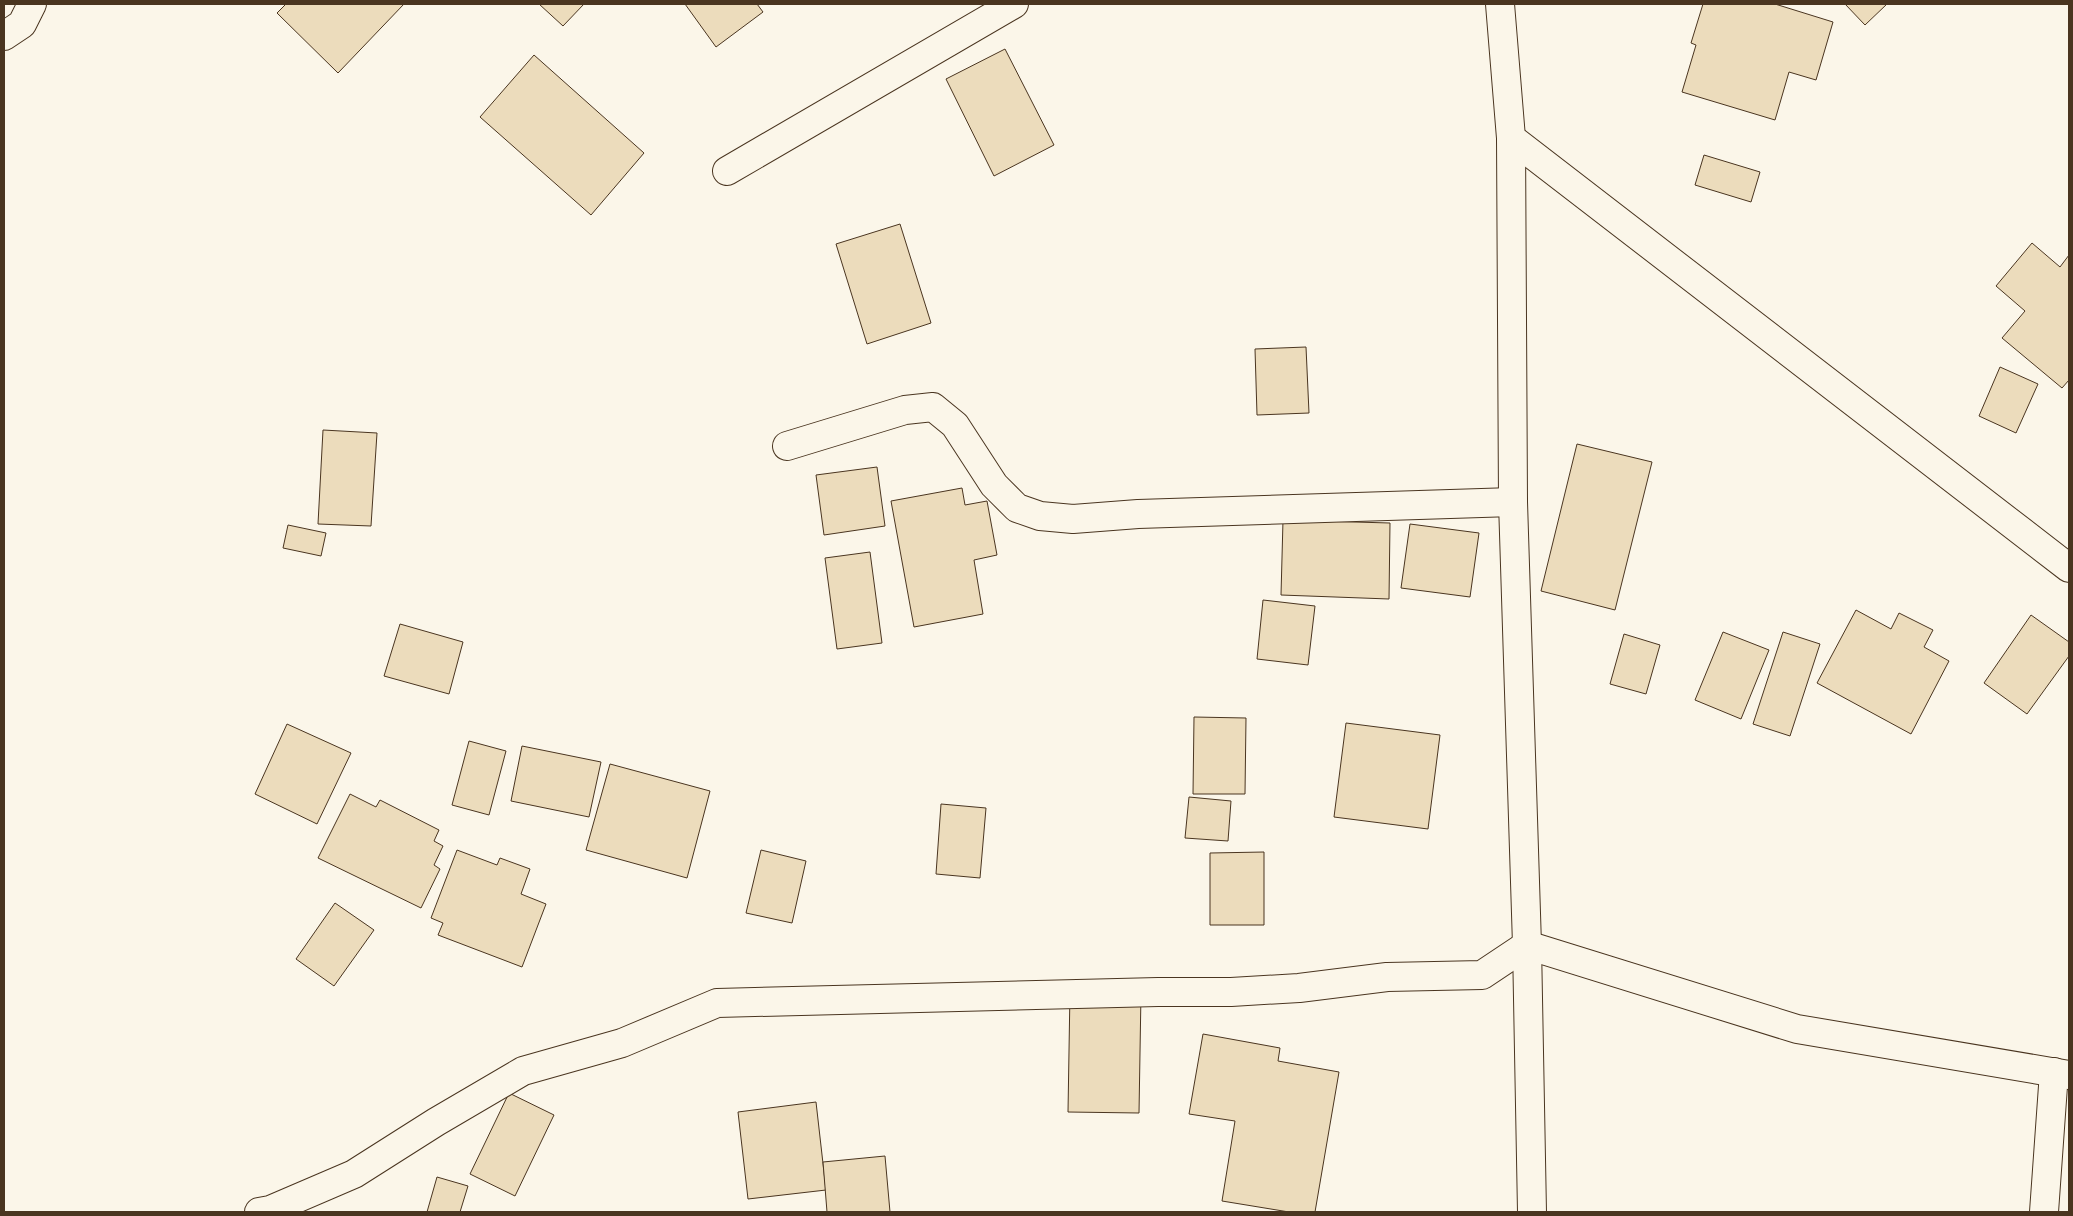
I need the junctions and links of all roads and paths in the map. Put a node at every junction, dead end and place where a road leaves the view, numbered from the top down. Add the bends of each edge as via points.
1 (32, 4) edge
2 (1014, 4) edge
3 (1500, 4) edge
4 (4, 36) edge
5 (1511, 138) junction
6 (727, 171) dead end
7 (787, 446) dead end
8 (1513, 502) junction
9 (2069, 568) edge
10 (1527, 945) junction
11 (2062, 1074) edge
12 (260, 1212) edge
13 (1532, 1212) edge
14 (2044, 1212) edge

1 - 4 street via 22,24
2 - 6 street
3 - 5 street
5 - 8 street
5 - 9 street
7 - 8 street via 905,410 934,407 955,425 994,485 1017,508 1040,516 1073,519
8 - 10 street
10 - 11 street via 1797,1029
10 - 12 street via 1482,975 1387,977 1300,988 1230,992 717,1003 622,1043 523,1070 354,1174
10 - 13 street
11 - 14 street

